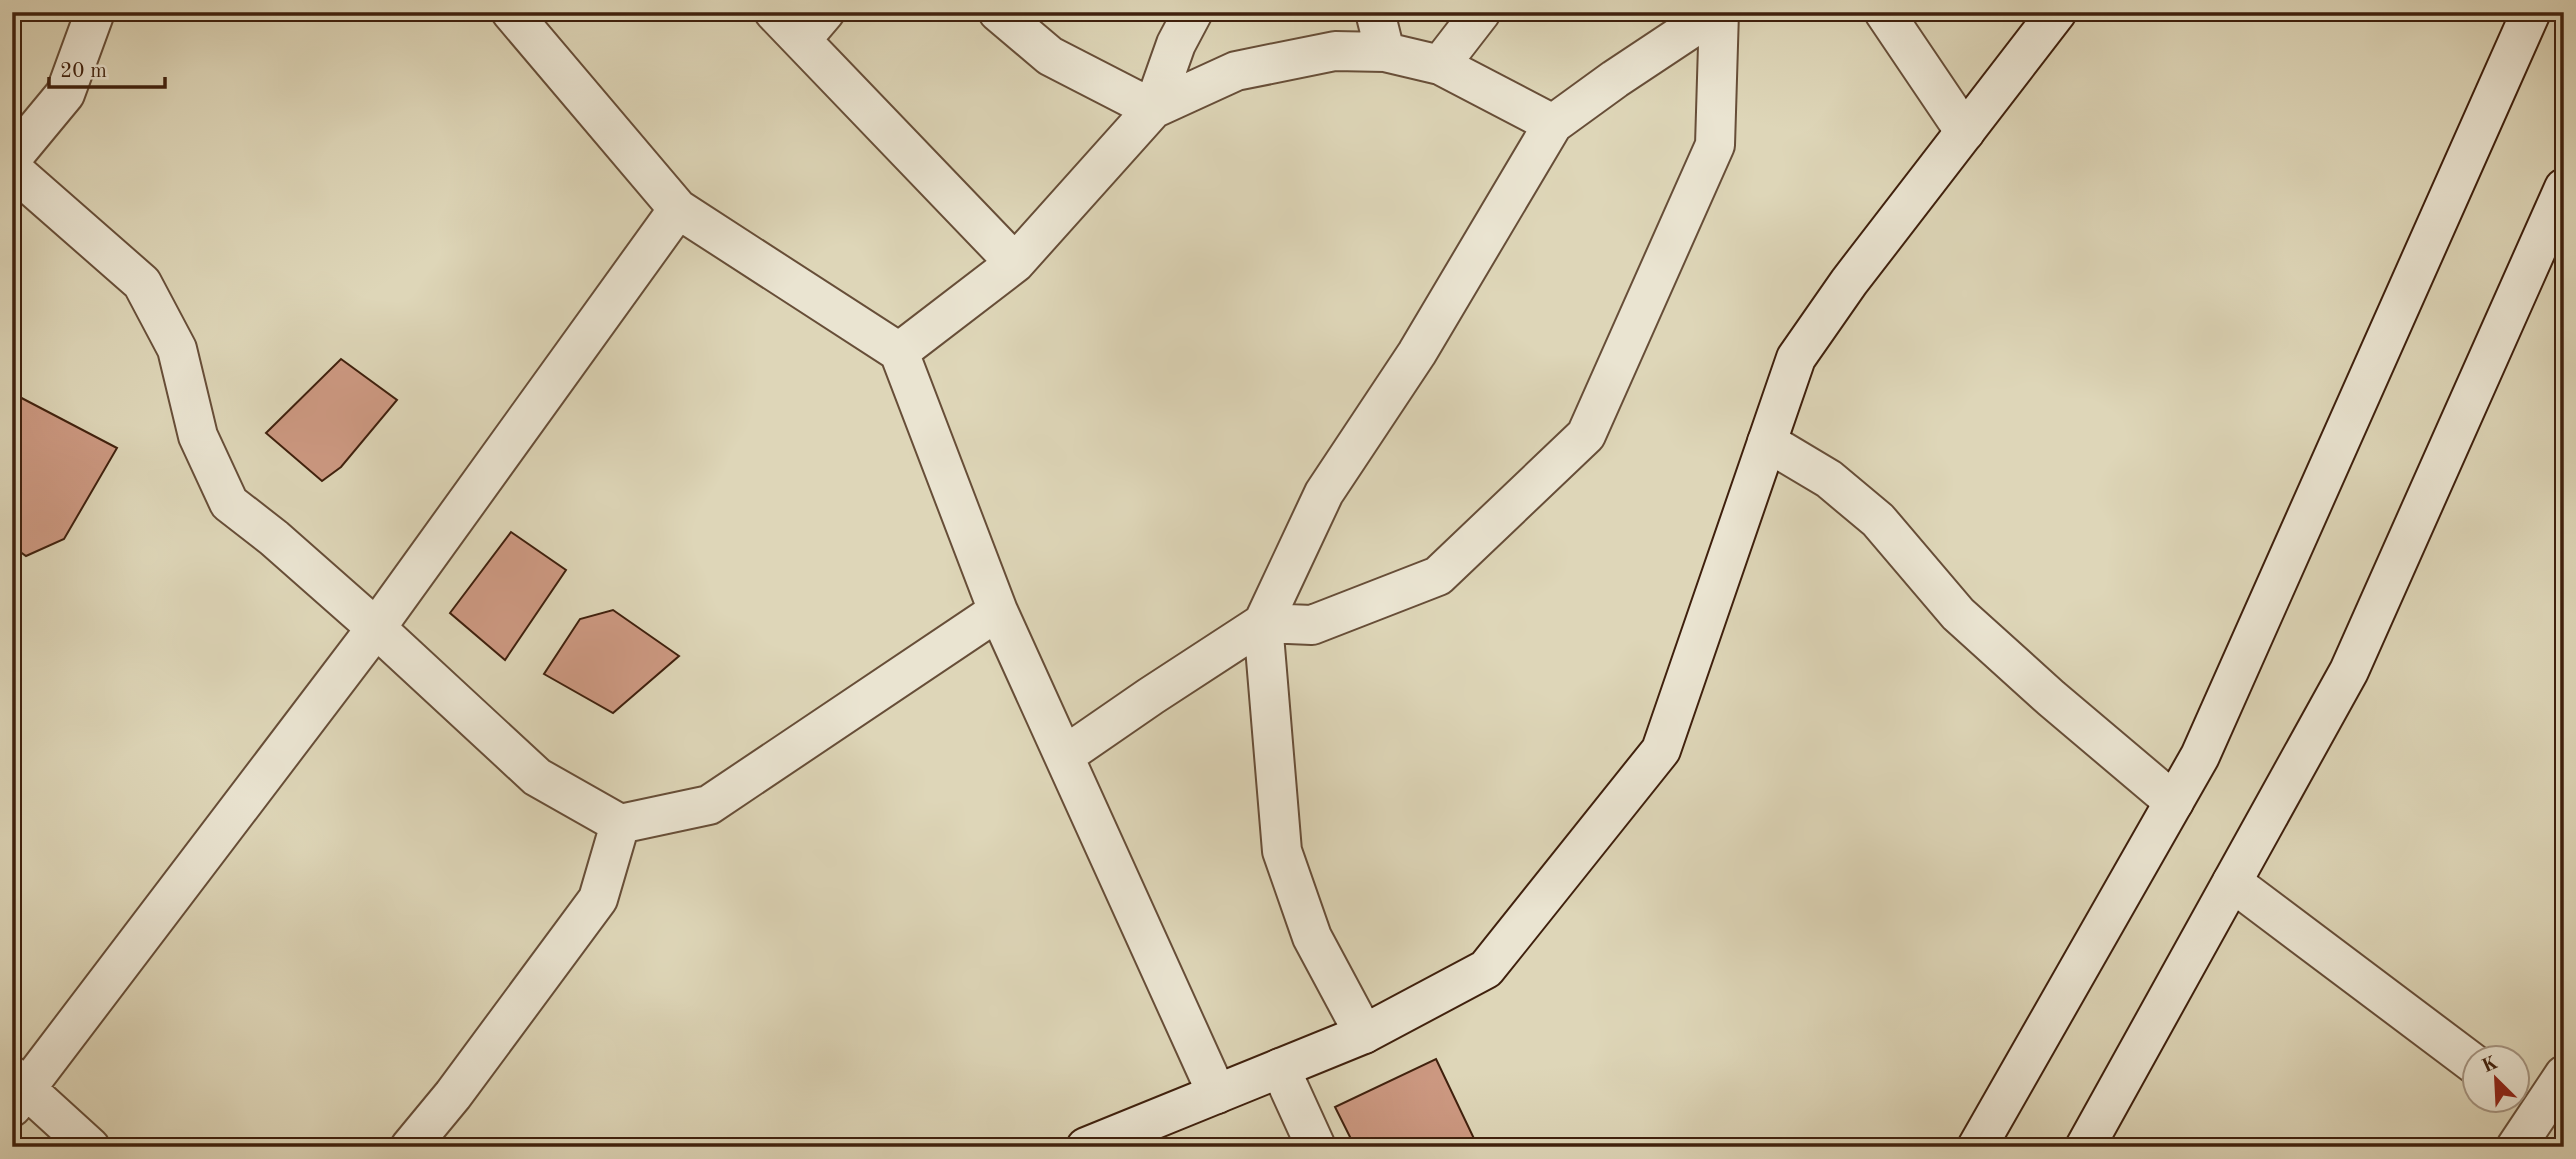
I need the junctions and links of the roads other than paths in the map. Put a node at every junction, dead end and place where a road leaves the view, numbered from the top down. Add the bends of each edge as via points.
1 (95, 12) edge
2 (510, 12) edge
3 (774, 12) edge
4 (998, 12) edge
5 (1193, 12) edge
6 (1375, 12) edge
7 (1481, 12) edge
8 (1718, 12) edge
9 (1884, 12) edge
10 (2057, 12) edge
11 (2531, 12) edge
12 (813, 26) edge
13 (1385, 52) junction
14 (1440, 65) junction
15 (1153, 109) junction
16 (1553, 124) junction
17 (1965, 132) junction
18 (12, 158) edge
19 (12, 169) edge
20 (2561, 203) edge
21 (678, 209) junction
22 (1015, 263) junction
23 (899, 352) junction
24 (1767, 442) junction
25 (998, 611) junction
26 (1263, 623) junction
27 (376, 628) junction
28 (1064, 756) junction
29 (2174, 802) junction
30 (620, 824) junction
31 (2232, 882) junction
32 (1363, 1034) junction
33 (2460, 1053) edge
34 (1280, 1068) junction
35 (2564, 1075) edge
36 (17, 1091) edge
37 (1217, 1094) junction
38 (2530, 1101) edge
39 (2525, 1114) edge
40 (90, 1147) edge
41 (410, 1147) edge
42 (1086, 1147) edge
43 (1316, 1147) edge
44 (1977, 1147) edge
45 (2085, 1147) edge
46 (2516, 1147) edge

1 - 18 street via 65,94
2 - 21 street
3 - 12 street
4 - 15 street via 1049,56
5 - 15 street via 1176,44
6 - 13 street
7 - 14 street
8 - 16 street
8 - 26 street via 1715,145 1586,435 1437,576 1312,625
9 - 17 street
10 - 17 street
11 - 29 street via 2200,756
12 - 22 street
13 - 14 street
13 - 15 street via 1335,51 1236,71
14 - 16 street
15 - 22 street
16 - 26 street via 1417,353 1324,493
17 - 24 street via 1849,282 1797,358
19 - 27 street via 142,283 177,349 198,436 229,503
20 - 31 street via 2349,671
21 - 23 street
21 - 27 street
22 - 23 street
23 - 25 street
24 - 29 street via 1829,479 1878,520 1958,614
24 - 32 street via 1661,750 1486,969
25 - 28 street
25 - 30 street via 709,805
26 - 28 street
26 - 32 street via 1282,851 1312,937
27 - 30 street via 537,776
27 - 36 street
28 - 37 street
29 - 44 street
30 - 41 street via 598,899
31 - 33 street
31 - 45 street
32 - 34 street
34 - 37 street
34 - 43 street
35 - 38 street
36 - 40 street
37 - 42 street
39 - 46 street

